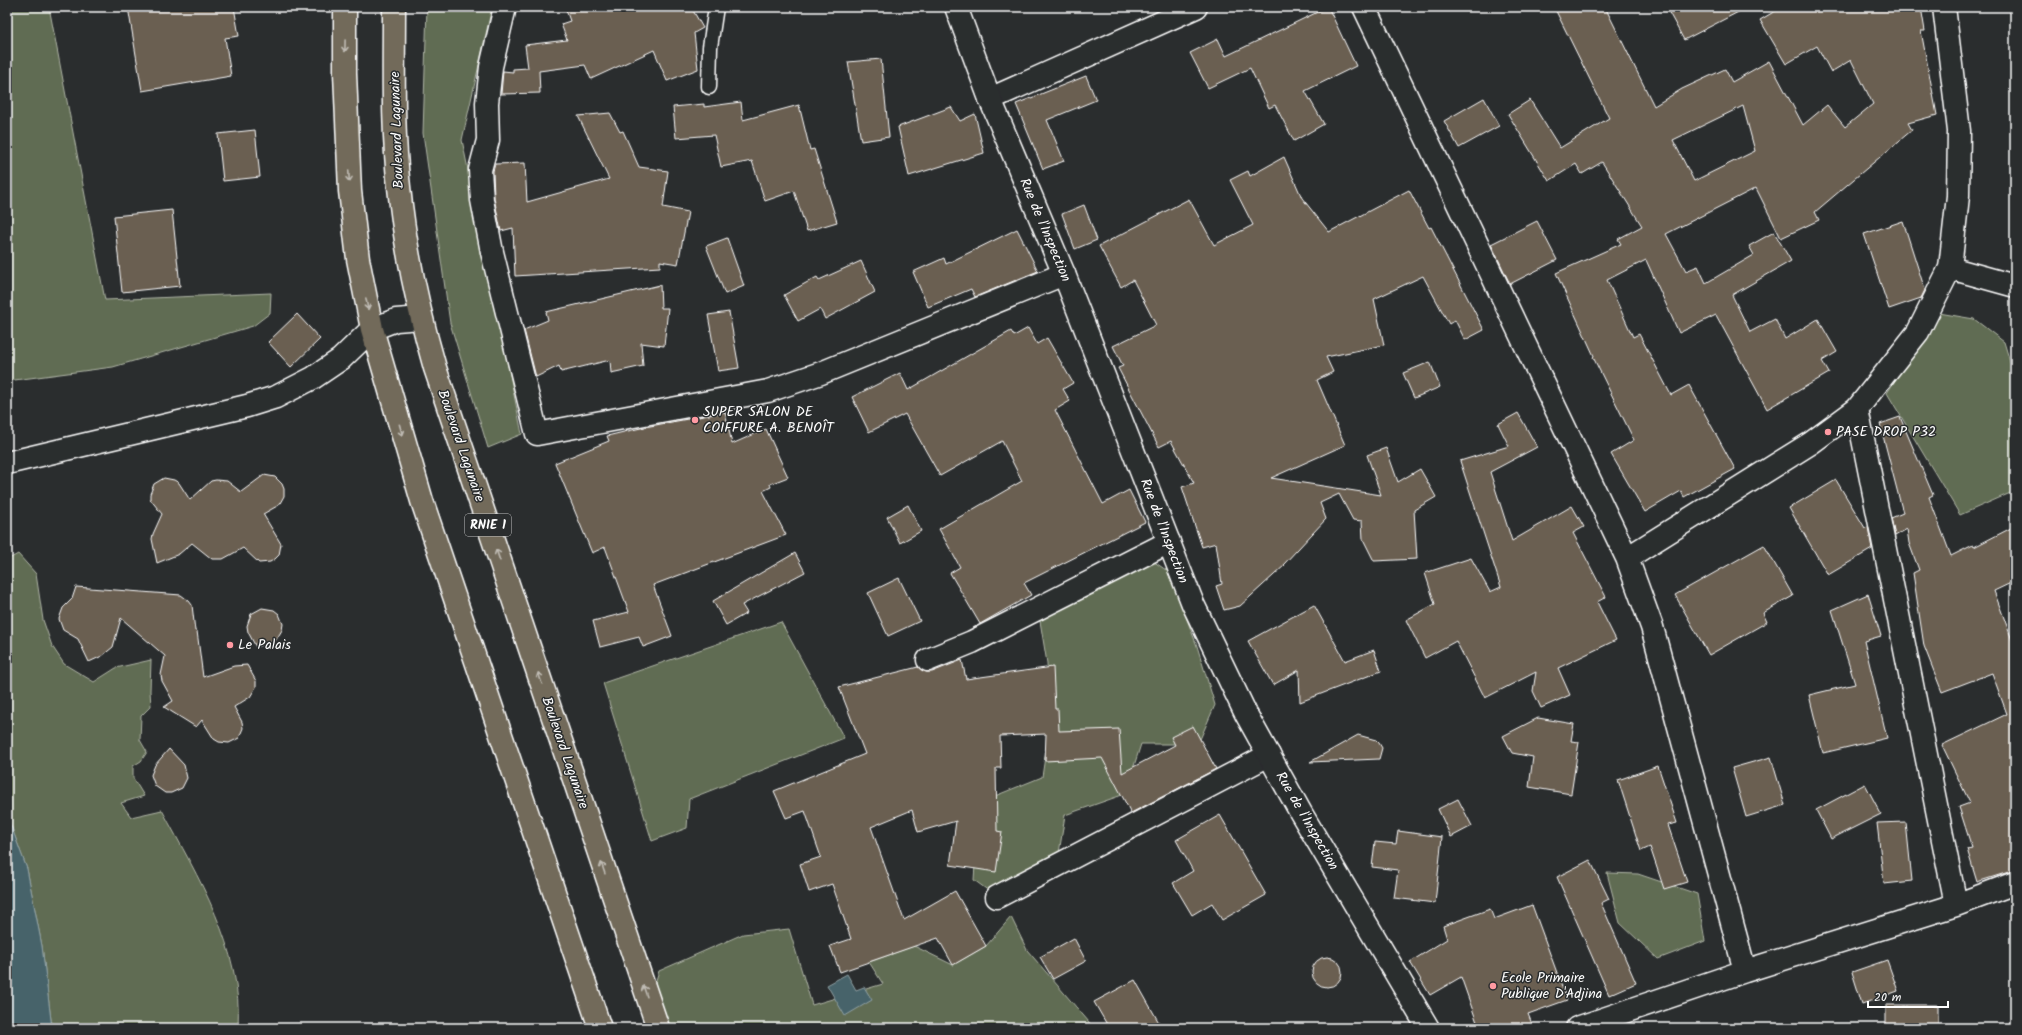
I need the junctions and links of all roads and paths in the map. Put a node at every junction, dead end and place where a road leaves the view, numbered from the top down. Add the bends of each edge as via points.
1 (345, 7) edge
2 (394, 7) edge
3 (504, 7) edge
4 (716, 7) edge
5 (956, 7) edge
6 (1196, 7) edge
7 (1364, 7) edge
8 (1944, 7) edge
9 (709, 87) dead end
10 (990, 99) junction
11 (1950, 268) junction
12 (1064, 274) junction
13 (2015, 286) edge
14 (421, 318) junction
15 (372, 329) junction
16 (1858, 409) junction
17 (7, 464) edge
18 (1169, 542) junction
19 (1626, 558) junction
20 (928, 660) dead end
21 (1269, 755) junction
22 (2015, 883) edge
23 (997, 897) dead end
24 (1956, 906) junction
25 (1745, 971) junction
26 (600, 1028) edge
27 (658, 1028) edge
28 (1428, 1028) edge
29 (1577, 1028) edge

1 -> 15 highway via 350,191 358,259
2 - 14 highway, Boulevard Lagunaire / RNIE 1 via 398,186
3 - 12 street via 490,67 487,103 488,140 480,170 482,200 492,252 537,434 768,391 821,374
4 - 9 lane via 710,47
5 - 10 street, Rue de l'Inspection
6 - 10 street
7 - 19 street
8 - 11 street via 1959,131 1958,196
10 - 12 street, Rue de l'Inspection
11 - 13 street
11 - 16 street via 1918,332
12 - 18 street, Rue de l'Inspection
14 - 15 street via 396,320
27 -> 14 highway, Boulevard Lagunaire / RNIE 1 via 435,368
15 - 17 street via 341,359 313,378 276,397
15 -> 26 highway via 422,501
16 - 19 street via 1811,443
16 - 24 street
18 - 20 street via 972,642
18 - 21 street, Rue de l'Inspection via 1193,604
19 - 25 street via 1652,627
21 - 23 street
21 - 28 street, Rue de l'Inspection
22 - 24 street
24 - 25 street
25 - 29 street

